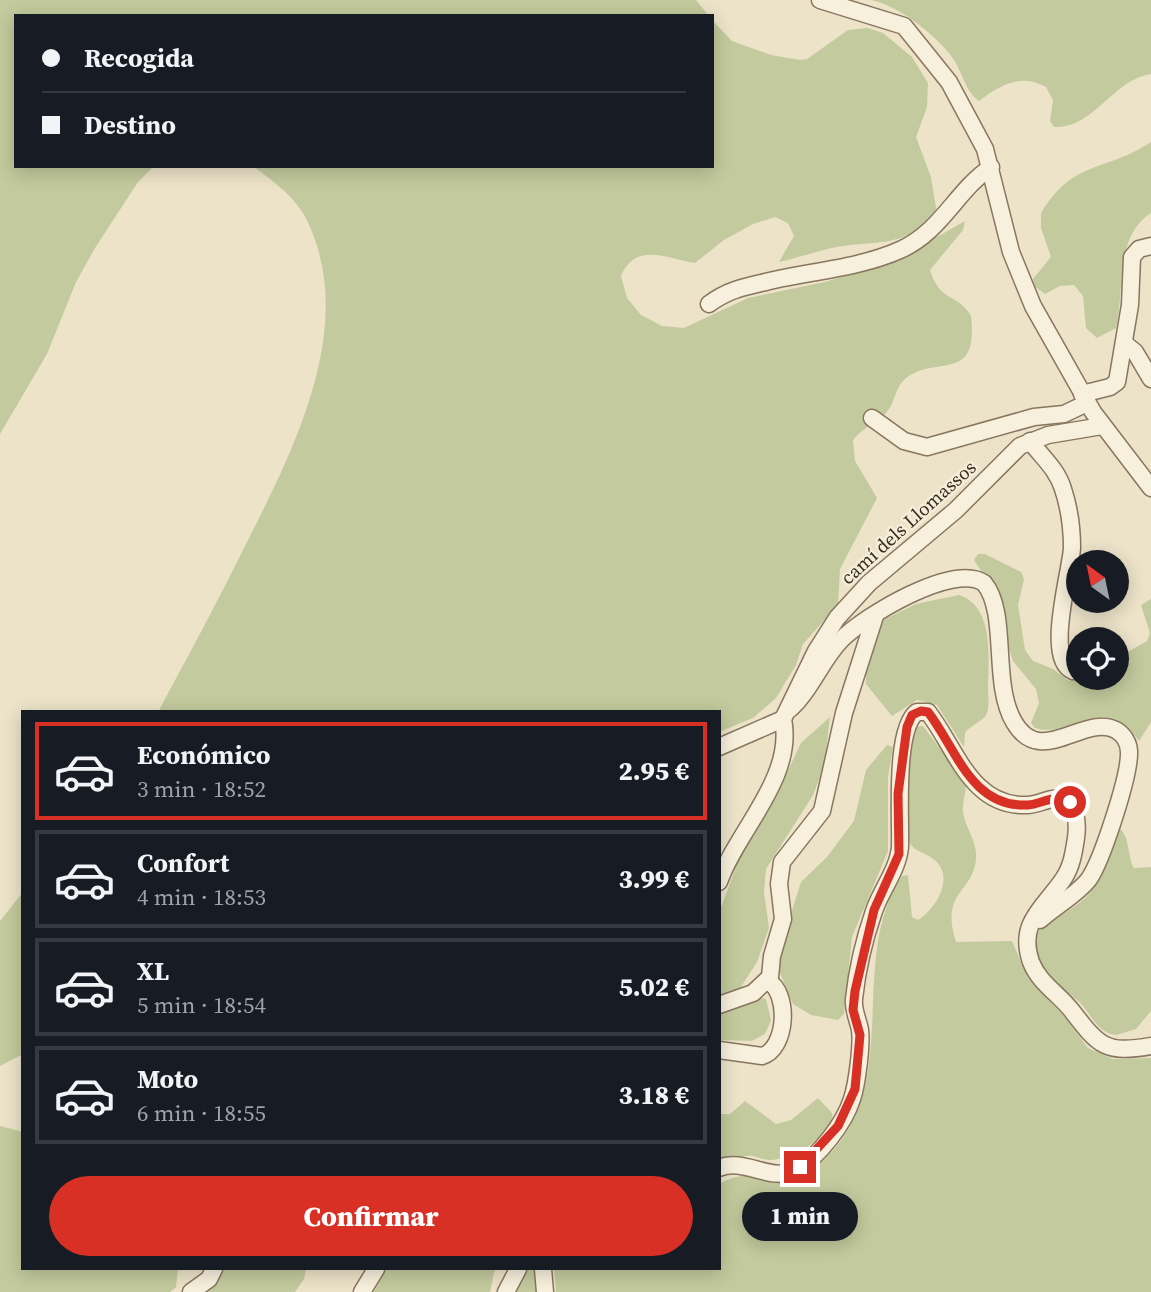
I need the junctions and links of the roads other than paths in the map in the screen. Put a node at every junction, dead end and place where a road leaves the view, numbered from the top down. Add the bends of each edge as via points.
1 (820, 0) edge
2 (991, 167) junction
3 (1151, 246) edge
4 (709, 304) dead end
5 (1125, 343) junction
6 (1151, 379) edge
7 (1085, 399) junction
8 (872, 418) dead end
9 (1102, 426) junction
10 (1030, 441) junction
11 (1151, 488) edge
12 (875, 616) junction
13 (1066, 664) edge
14 (787, 714) junction
15 (721, 746) edge
16 (721, 877) edge
17 (1030, 931) junction
18 (768, 981) junction
19 (721, 1004) edge
20 (1151, 1046) edge
21 (721, 1050) edge
22 (721, 1167) edge
23 (198, 1270) edge
24 (214, 1270) edge
25 (375, 1270) edge
26 (508, 1270) edge
27 (517, 1270) edge
28 (543, 1270) edge
29 (192, 1291) edge
30 (362, 1292) edge
31 (506, 1292) edge
32 (545, 1292) edge

1 - 2 street via 892,21 910,31 949,82
2 - 4 street via 929,233 902,249 734,289
2 - 7 street via 1016,268
3 - 5 street via 1132,257
5 - 6 street
5 - 7 street via 1117,382
7 - 8 street via 1064,414 1034,417 927,447 904,442
7 - 9 street
9 - 10 street, camí dels Llomassos
9 - 11 street
10 - 13 street via 1052,466 1066,498 1072,544 1060,624
10 - 14 street, camí dels Llomassos via 853,600 809,663
12 - 14 street via 838,643
12 - 17 street via 934,583 976,578 988,588 994,602 1005,699 1020,731 1045,741 1107,727 1126,740 1126,775 1093,871
12 - 18 street via 844,713 822,811 782,862 783,919
14 - 15 street
14 - 16 street via 775,777
17 - 20 street via 1029,953 1035,970 1092,1037 1119,1050
17 - 22 street via 1034,913 1063,880 1071,863 1077,824 1073,806 1062,798 1017,804 983,791 967,776 928,712 916,712 907,727 903,755 899,854 874,910 855,991 853,1010 860,1035 850,1104 832,1134 795,1171 772,1173 731,1164
18 - 19 street via 753,993
18 - 21 street via 776,986 781,999 781,1030 773,1051 757,1056
23 - 29 street
24 - 29 street
25 - 30 street
26 - 31 street
27 - 31 street
28 - 32 street

